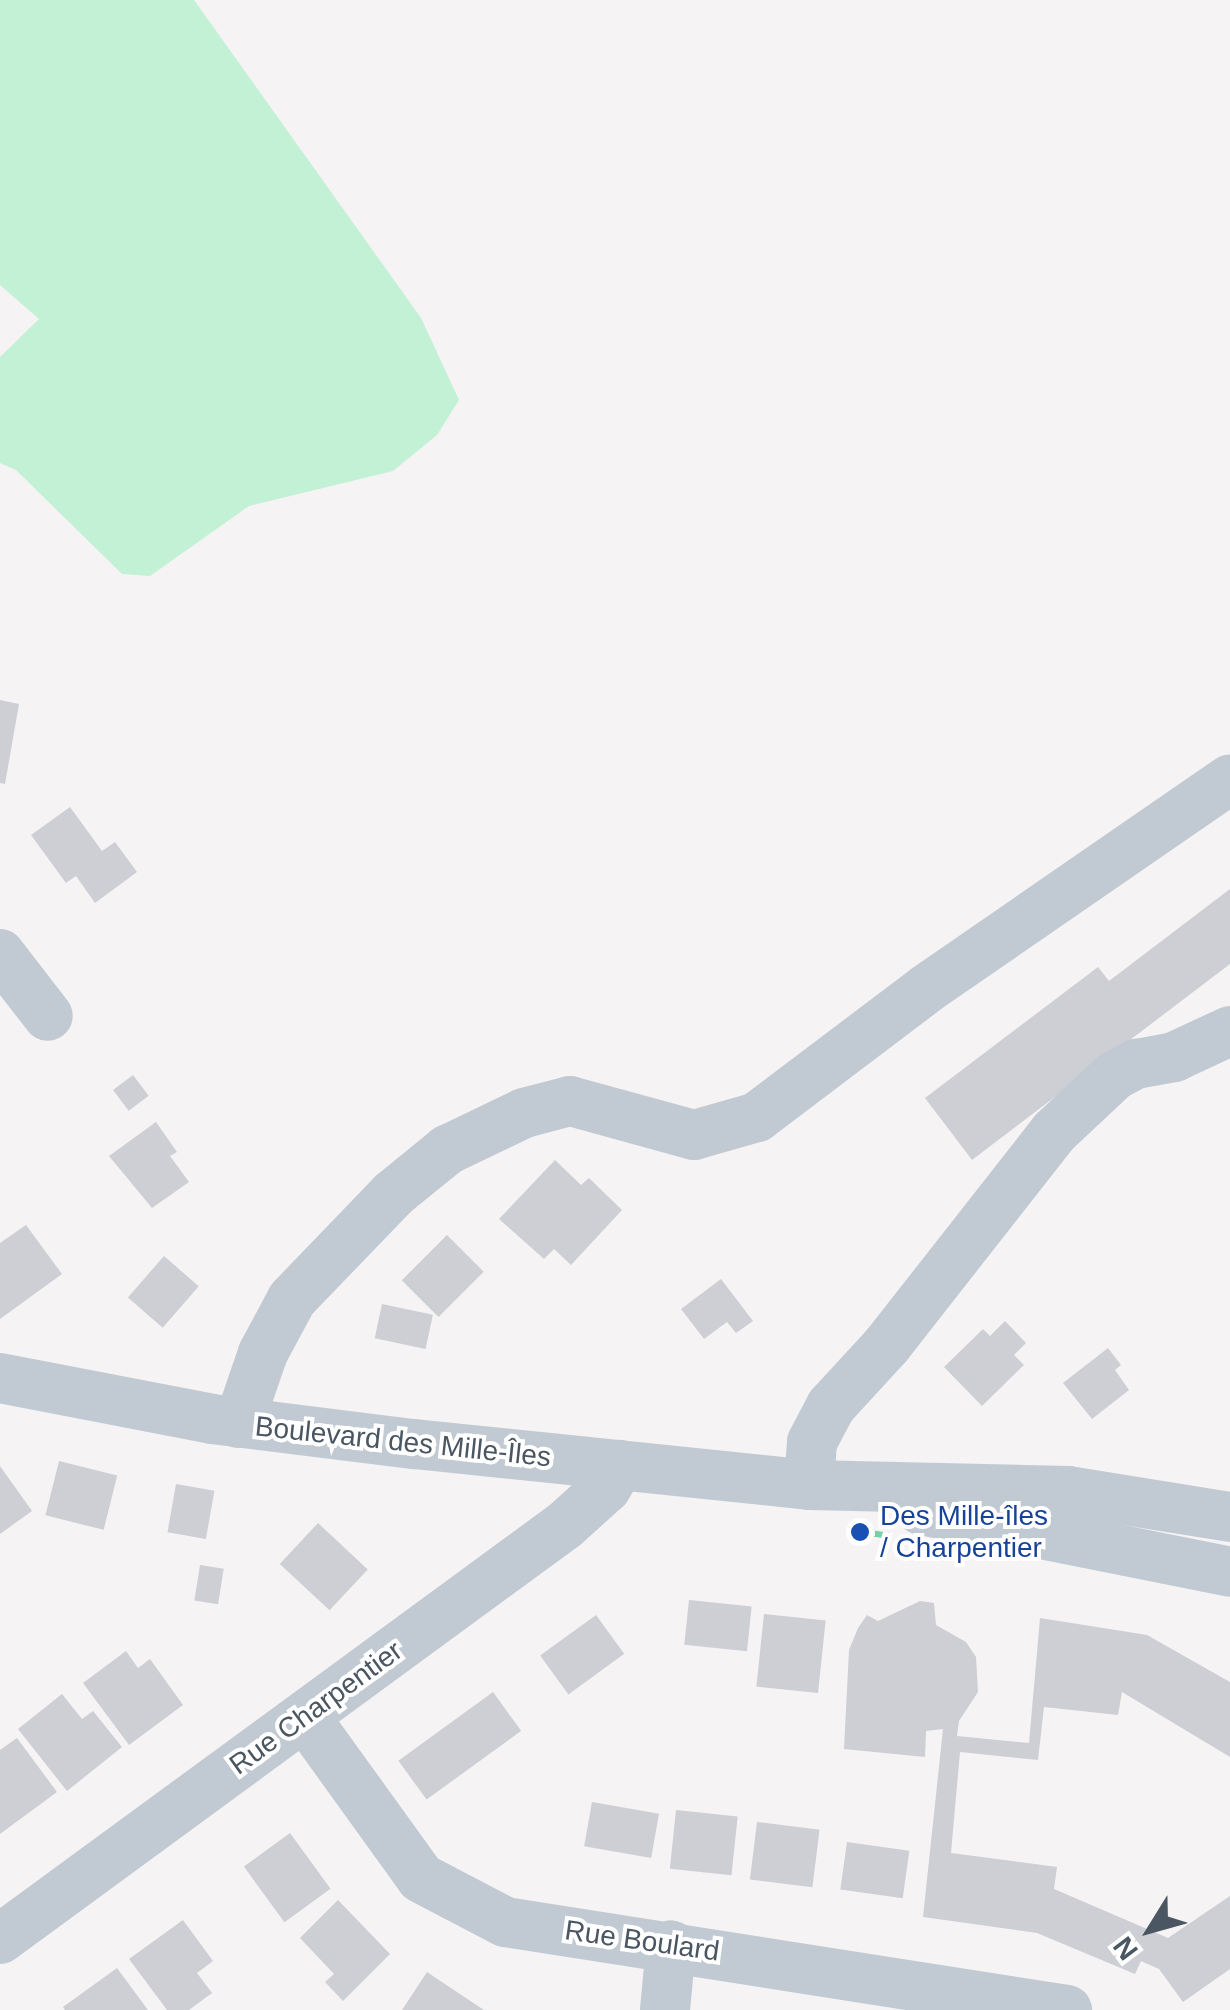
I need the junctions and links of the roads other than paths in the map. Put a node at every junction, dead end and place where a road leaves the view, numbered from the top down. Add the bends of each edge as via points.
1 (1230, 779) edge
2 (0, 954) edge
3 (48, 1016) dead end
4 (1230, 1031) edge
5 (0, 1378) edge
6 (239, 1423) junction
7 (620, 1465) junction
8 (809, 1485) junction
9 (1230, 1517) edge
10 (1230, 1572) edge
11 (305, 1717) junction
12 (0, 1939) edge
13 (671, 1945) junction
14 (665, 2010) edge
15 (1068, 2010) edge

1 - 6 street via 926,989 757,1117 694,1135 570,1101 524,1113 447,1150 393,1194 292,1299 263,1353
2 - 3 street
4 - 8 street via 1115,1075 1054,1132 831,1406 812,1442
5 - 6 street, Boulevard des Mille-Îles
6 - 7 street, Boulevard des Mille-Îles
7 - 8 street, Boulevard des Mille-Îles
7 - 11 street, Rue Charpentier via 606,1488 565,1525
8 - 9 street, Boulevard des Mille-Îles via 1068,1492
8 - 10 street, Boulevard des Mille-Îles
11 - 12 street, Rue Charpentier
11 - 13 street, Rue Boulard via 421,1878 505,1922
13 - 14 street
13 - 15 street, Rue Boulard

